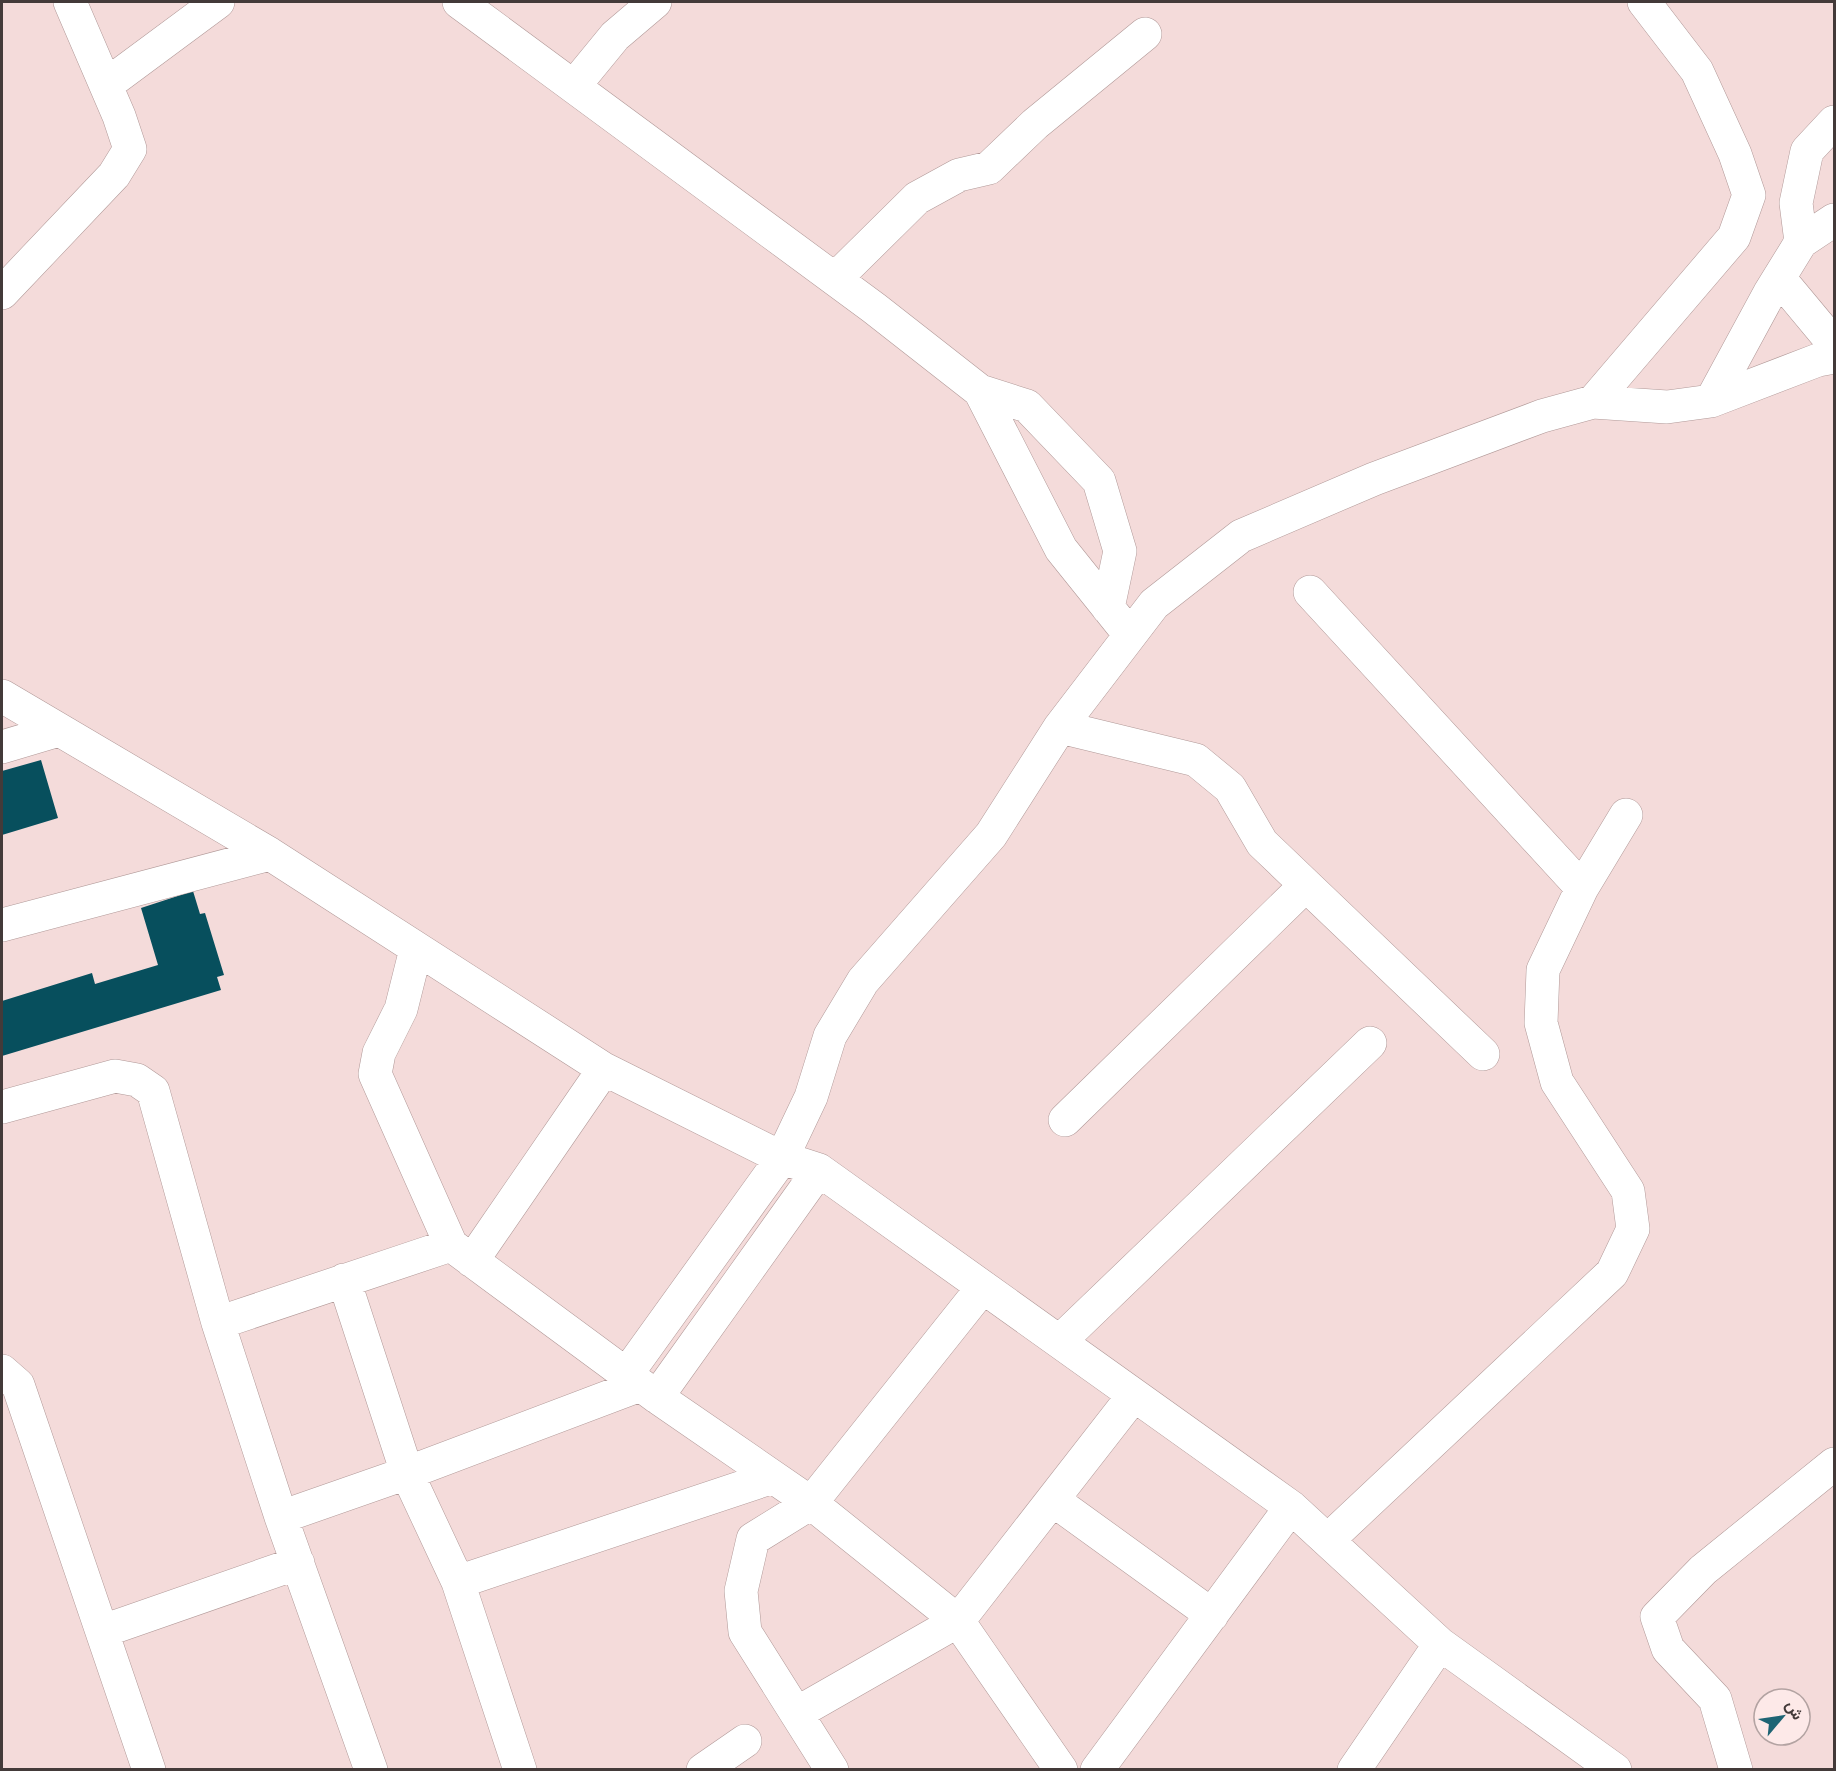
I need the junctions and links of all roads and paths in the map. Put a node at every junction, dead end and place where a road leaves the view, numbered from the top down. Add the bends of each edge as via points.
1 (70, 2) edge
2 (218, 2) edge
3 (459, 2) edge
4 (655, 2) edge
5 (1644, 2) edge
6 (1145, 34) dead end
7 (106, 85) junction
8 (574, 86) junction
9 (1834, 122) edge
10 (1834, 220) edge
11 (1801, 242) junction
12 (1779, 278) junction
13 (835, 279) junction
14 (2, 293) edge
15 (1834, 344) edge
16 (1834, 357) edge
17 (980, 391) junction
18 (1711, 401) junction
19 (1593, 402) junction
20 (1310, 592) dead end
21 (1108, 608) junction
22 (1130, 635) junction
23 (2, 696) edge
24 (1060, 727) junction
25 (59, 730) junction
26 (2, 747) edge
27 (1626, 815) dead end
28 (270, 854) junction
29 (1306, 885) junction
30 (1582, 888) junction
31 (2, 925) edge
32 (416, 949) junction
33 (1370, 1043) dead end
34 (1483, 1054) dead end
35 (604, 1069) junction
36 (2, 1107) edge
37 (1065, 1120) dead end
38 (782, 1158) junction
39 (819, 1170) junction
40 (461, 1253) junction
41 (344, 1280) junction
42 (983, 1287) junction
43 (218, 1323) junction
44 (1060, 1341) junction
45 (2, 1371) edge
46 (641, 1386) junction
47 (1134, 1395) junction
48 (1834, 1464) edge
49 (407, 1473) junction
50 (773, 1477) junction
51 (1053, 1500) junction
52 (811, 1503) junction
53 (1292, 1508) junction
54 (282, 1517) junction
55 (1328, 1540) junction
56 (298, 1563) junction
57 (458, 1582) junction
58 (1212, 1615) junction
59 (958, 1621) junction
60 (103, 1631) junction
61 (1440, 1644) junction
62 (796, 1713) junction
63 (745, 1741) dead end
64 (1609, 1768) edge
65 (149, 1770) edge
66 (371, 1770) edge
67 (520, 1770) edge
68 (703, 1770) edge
69 (832, 1770) edge
70 (1061, 1770) edge
71 (1097, 1770) edge
72 (1354, 1770) edge
73 (1736, 1770) edge

1 - 7 street
2 - 7 street
3 - 8 street
4 - 8 street via 615,36
5 - 19 street via 1697,71 1749,195 1734,237
6 - 13 street via 1035,124 989,168 959,175 917,198
7 - 14 street via 130,149 114,175
8 - 13 street
9 - 11 street via 1807,151 1796,203
10 - 11 street
11 - 12 street
12 - 15 street
12 - 18 street
13 - 17 street
16 - 18 street
17 - 21 street via 1061,549
17 - 21 street via 1027,406 1099,481 1120,551
18 - 19 street via 1667,407
19 - 22 street via 1542,416 1374,479 1241,536 1154,604
20 - 30 street
21 - 22 street
22 - 24 street
23 - 25 street
24 - 29 street via 1196,760 1230,788 1263,843
24 - 38 street via 991,835 863,981 830,1036 811,1097
25 - 26 street
25 - 28 street
27 - 30 street
28 - 31 street
28 - 32 street
29 - 34 street
29 - 37 street
30 - 55 street via 1543,970 1540,1023 1557,1082 1628,1191 1633,1229 1612,1273
32 - 35 street
32 - 40 street via 401,1009 379,1053 375,1074
33 - 44 street
35 - 38 street
35 - 40 street
36 - 43 street via 115,1076 137,1080 153,1091
38 - 39 street
38 - 46 street
39 - 42 street
39 - 46 street
40 - 41 street
40 - 46 street
41 - 43 street
41 - 49 street
42 - 44 street
42 - 52 street
43 - 54 street
44 - 47 street
45 - 60 street via 18,1385
46 - 49 street
46 - 50 street
47 - 51 street
47 - 53 street
48 - 73 street via 1703,1570 1657,1617 1668,1649 1715,1699
49 - 54 street
49 - 57 street
50 - 52 street
50 - 57 street
51 - 58 street
51 - 59 street
52 - 59 street
52 - 62 street via 753,1539 741,1591 745,1632
53 - 55 street
53 - 58 street
54 - 56 street
55 - 61 street
56 - 60 street
56 - 66 street
57 - 67 street
58 - 71 street
59 - 62 street
59 - 70 street
60 - 65 street
61 - 64 street
61 - 72 street
62 - 69 street
63 - 68 street

